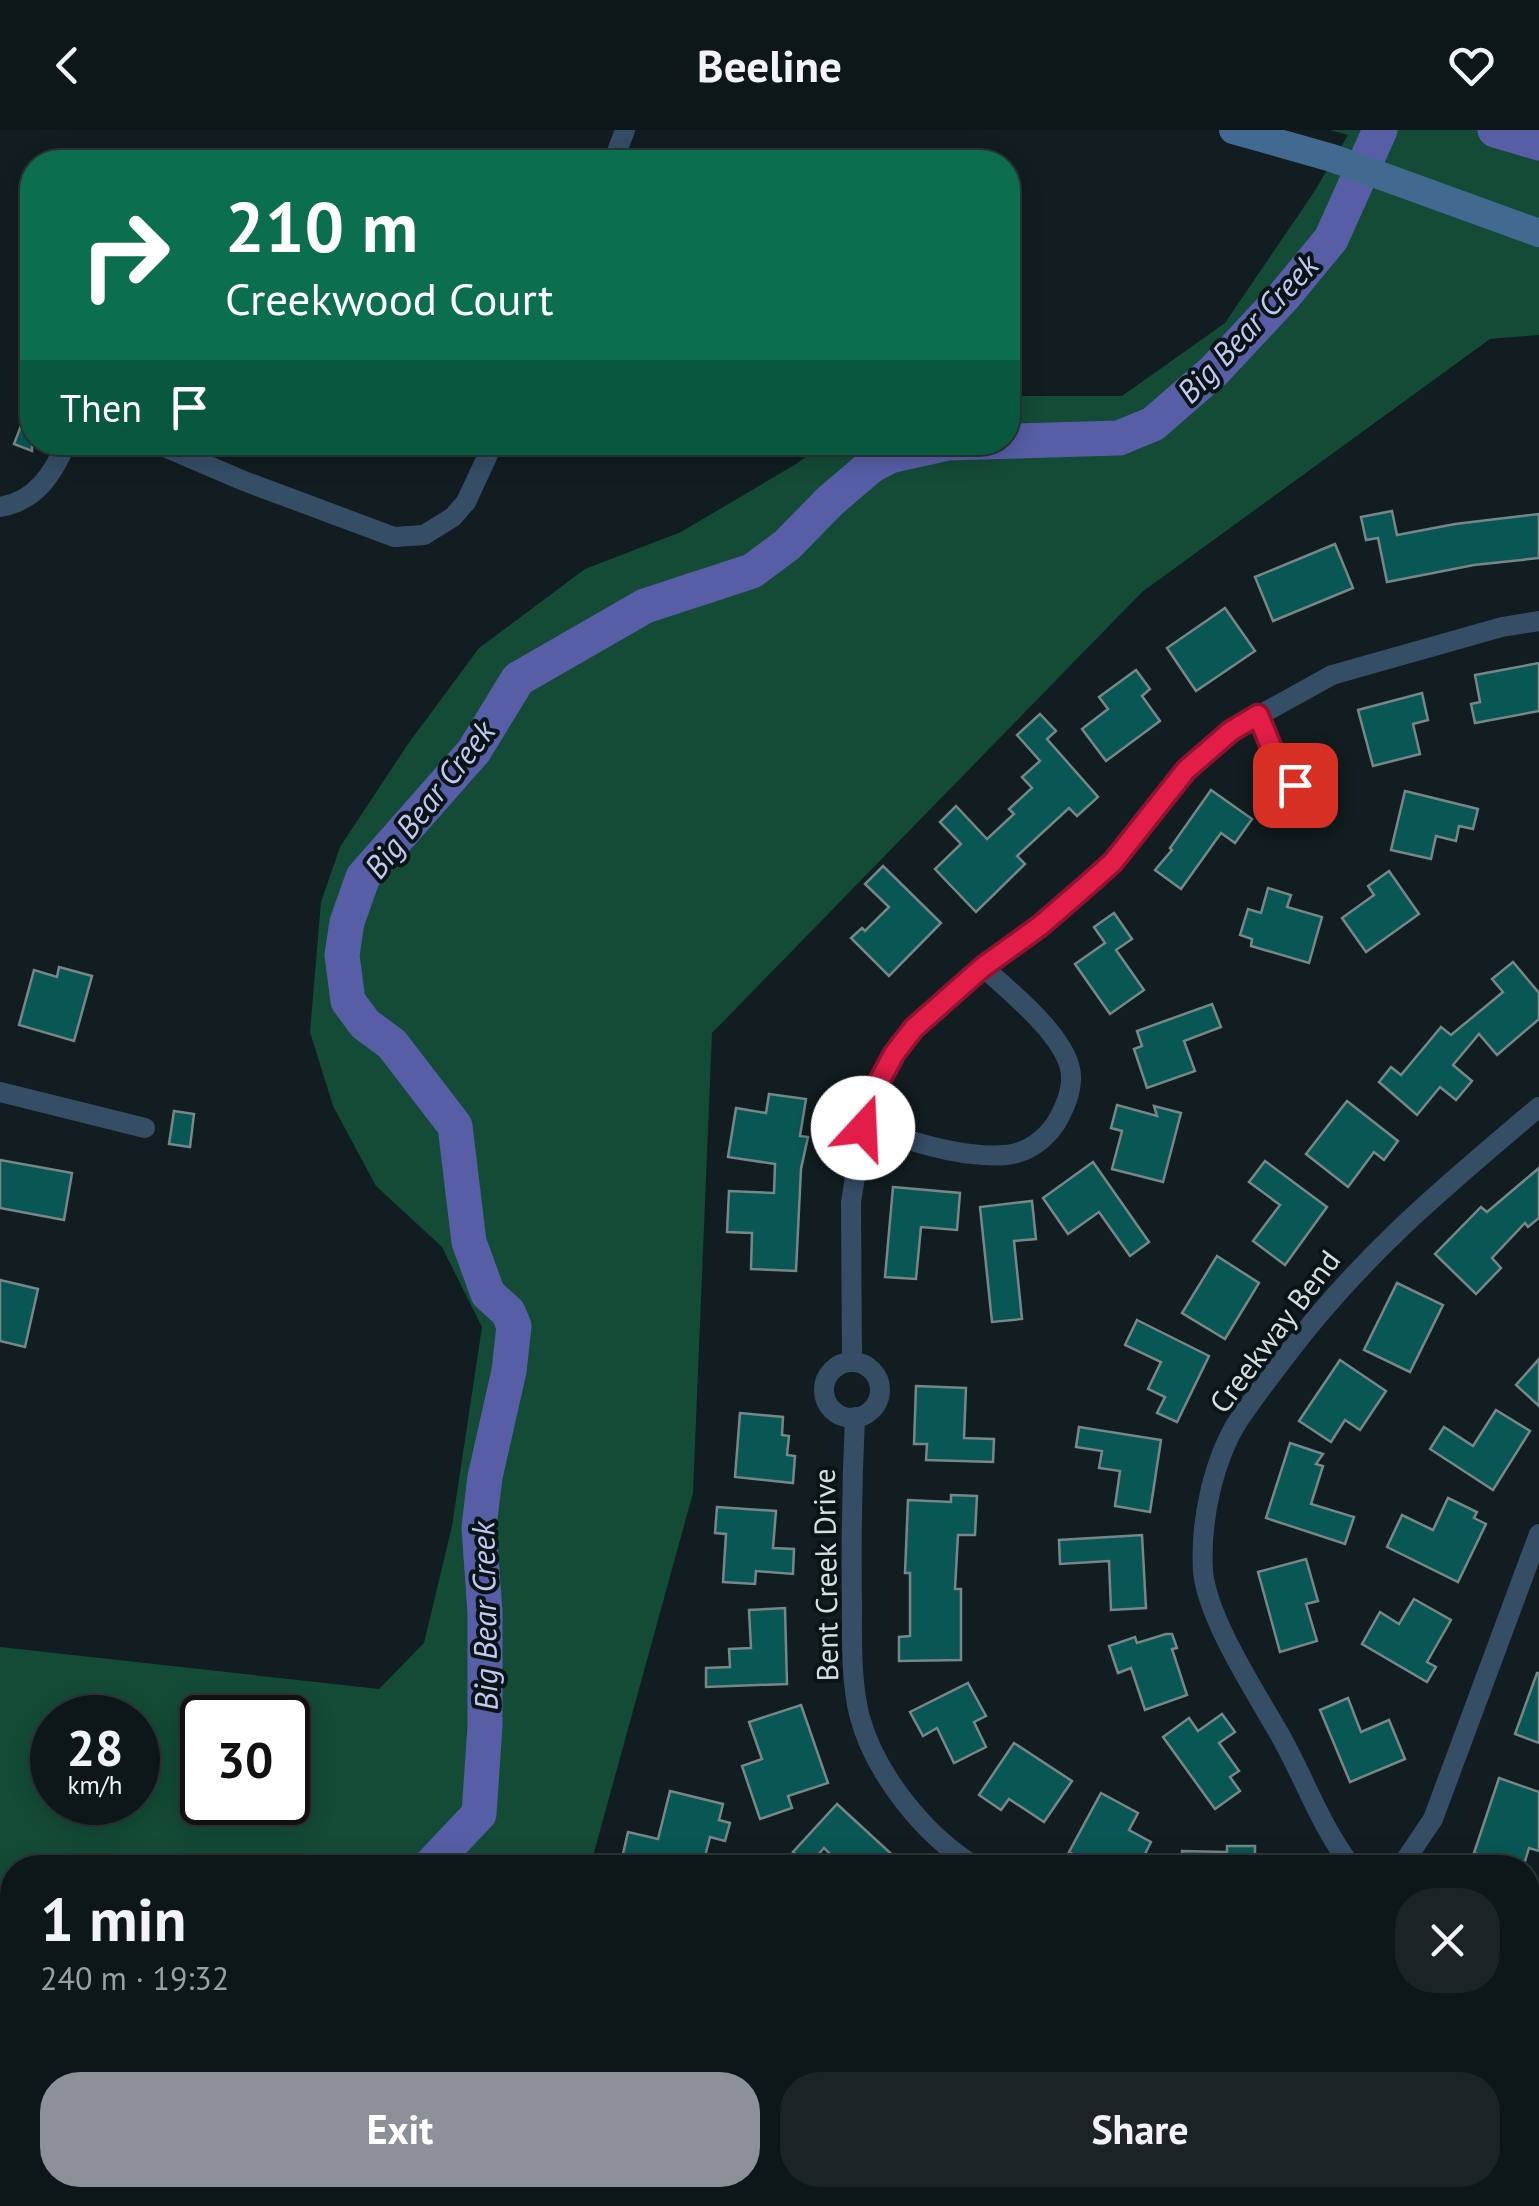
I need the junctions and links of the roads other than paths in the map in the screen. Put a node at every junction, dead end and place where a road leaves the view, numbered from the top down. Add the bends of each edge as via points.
1 (1233, 130) edge
2 (1539, 234) edge
3 (61, 455) edge
4 (183, 455) edge
5 (488, 455) edge
6 (0, 507) edge
7 (1539, 621) edge
8 (1258, 715) junction
9 (1323, 818) dead end
10 (983, 967) junction
11 (0, 1092) edge
12 (1539, 1107) edge
13 (145, 1128) dead end
14 (863, 1128) junction
15 (852, 1362) junction
16 (854, 1418) junction
17 (1539, 1534) edge
18 (962, 1855) edge
19 (1343, 1855) edge
20 (1409, 1855) edge

1 - 2 main road via 1332,158
3 - 6 street via 45,484
4 - 5 street via 394,536 424,535 454,517
7 - 8 street via 1332,675
8 - 9 street via 1276,759
8 - 10 street via 1186,770 1113,862
10 - 14 street via 894,1054
10 - 14 street via 1036,1016 1066,1056 1072,1078 1052,1130 1024,1151 991,1155
11 - 13 street
12 - 19 street, Creekway Bend via 1411,1215 1313,1320 1238,1421 1211,1486 1203,1574 1223,1634
14 - 15 street via 851,1202
15 - 16 street via 872,1370 880,1388 872,1409
15 - 16 street via 834,1368 824,1390 831,1408
16 - 18 street, Bent Creek Drive via 853,1676 860,1716 898,1792
17 - 20 street via 1433,1818

